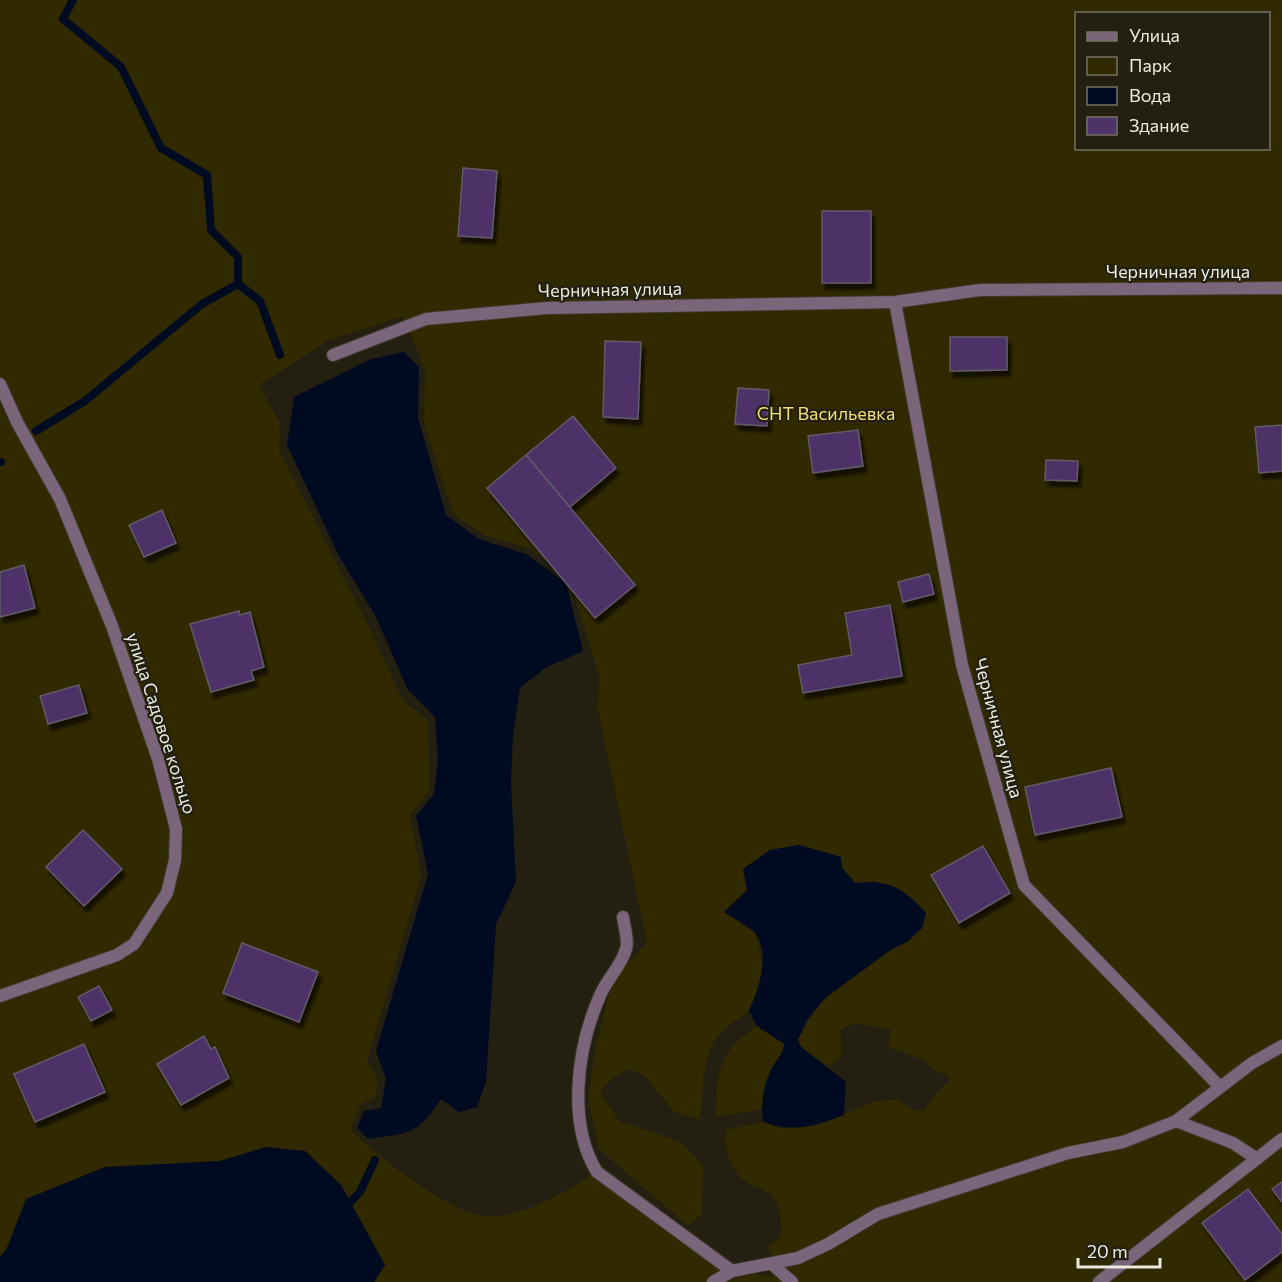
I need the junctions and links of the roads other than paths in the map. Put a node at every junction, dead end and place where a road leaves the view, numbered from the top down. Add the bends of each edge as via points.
1 (1282, 288) edge
2 (895, 302) junction
3 (333, 355) dead end
4 (0, 384) edge
5 (624, 917) dead end
6 (0, 996) edge
7 (1282, 1046) edge
8 (1220, 1087) junction
9 (1176, 1121) junction
10 (1282, 1139) edge
11 (1257, 1159) junction
12 (773, 1265) junction
13 (732, 1271) junction
14 (788, 1281) edge
15 (713, 1282) edge
16 (1100, 1282) edge

1 - 2 street, Черничная улица via 980,290
2 - 3 street, Черничная улица via 547,308 448,316 426,319
2 - 8 street, Черничная улица via 962,665 1024,885
4 - 6 street, улица Садовое кольцо via 60,499 112,626 158,759 176,829 175,860 167,893 134,944 117,955
5 - 13 street via 627,949 599,995 584,1035 578,1100 585,1154 597,1172
7 - 8 street
8 - 9 street
9 - 11 street via 1233,1143
9 - 12 street via 1123,1142 1068,1153 878,1214 828,1244
10 - 11 street
11 - 16 street
12 - 13 street
12 - 14 street
13 - 15 street

